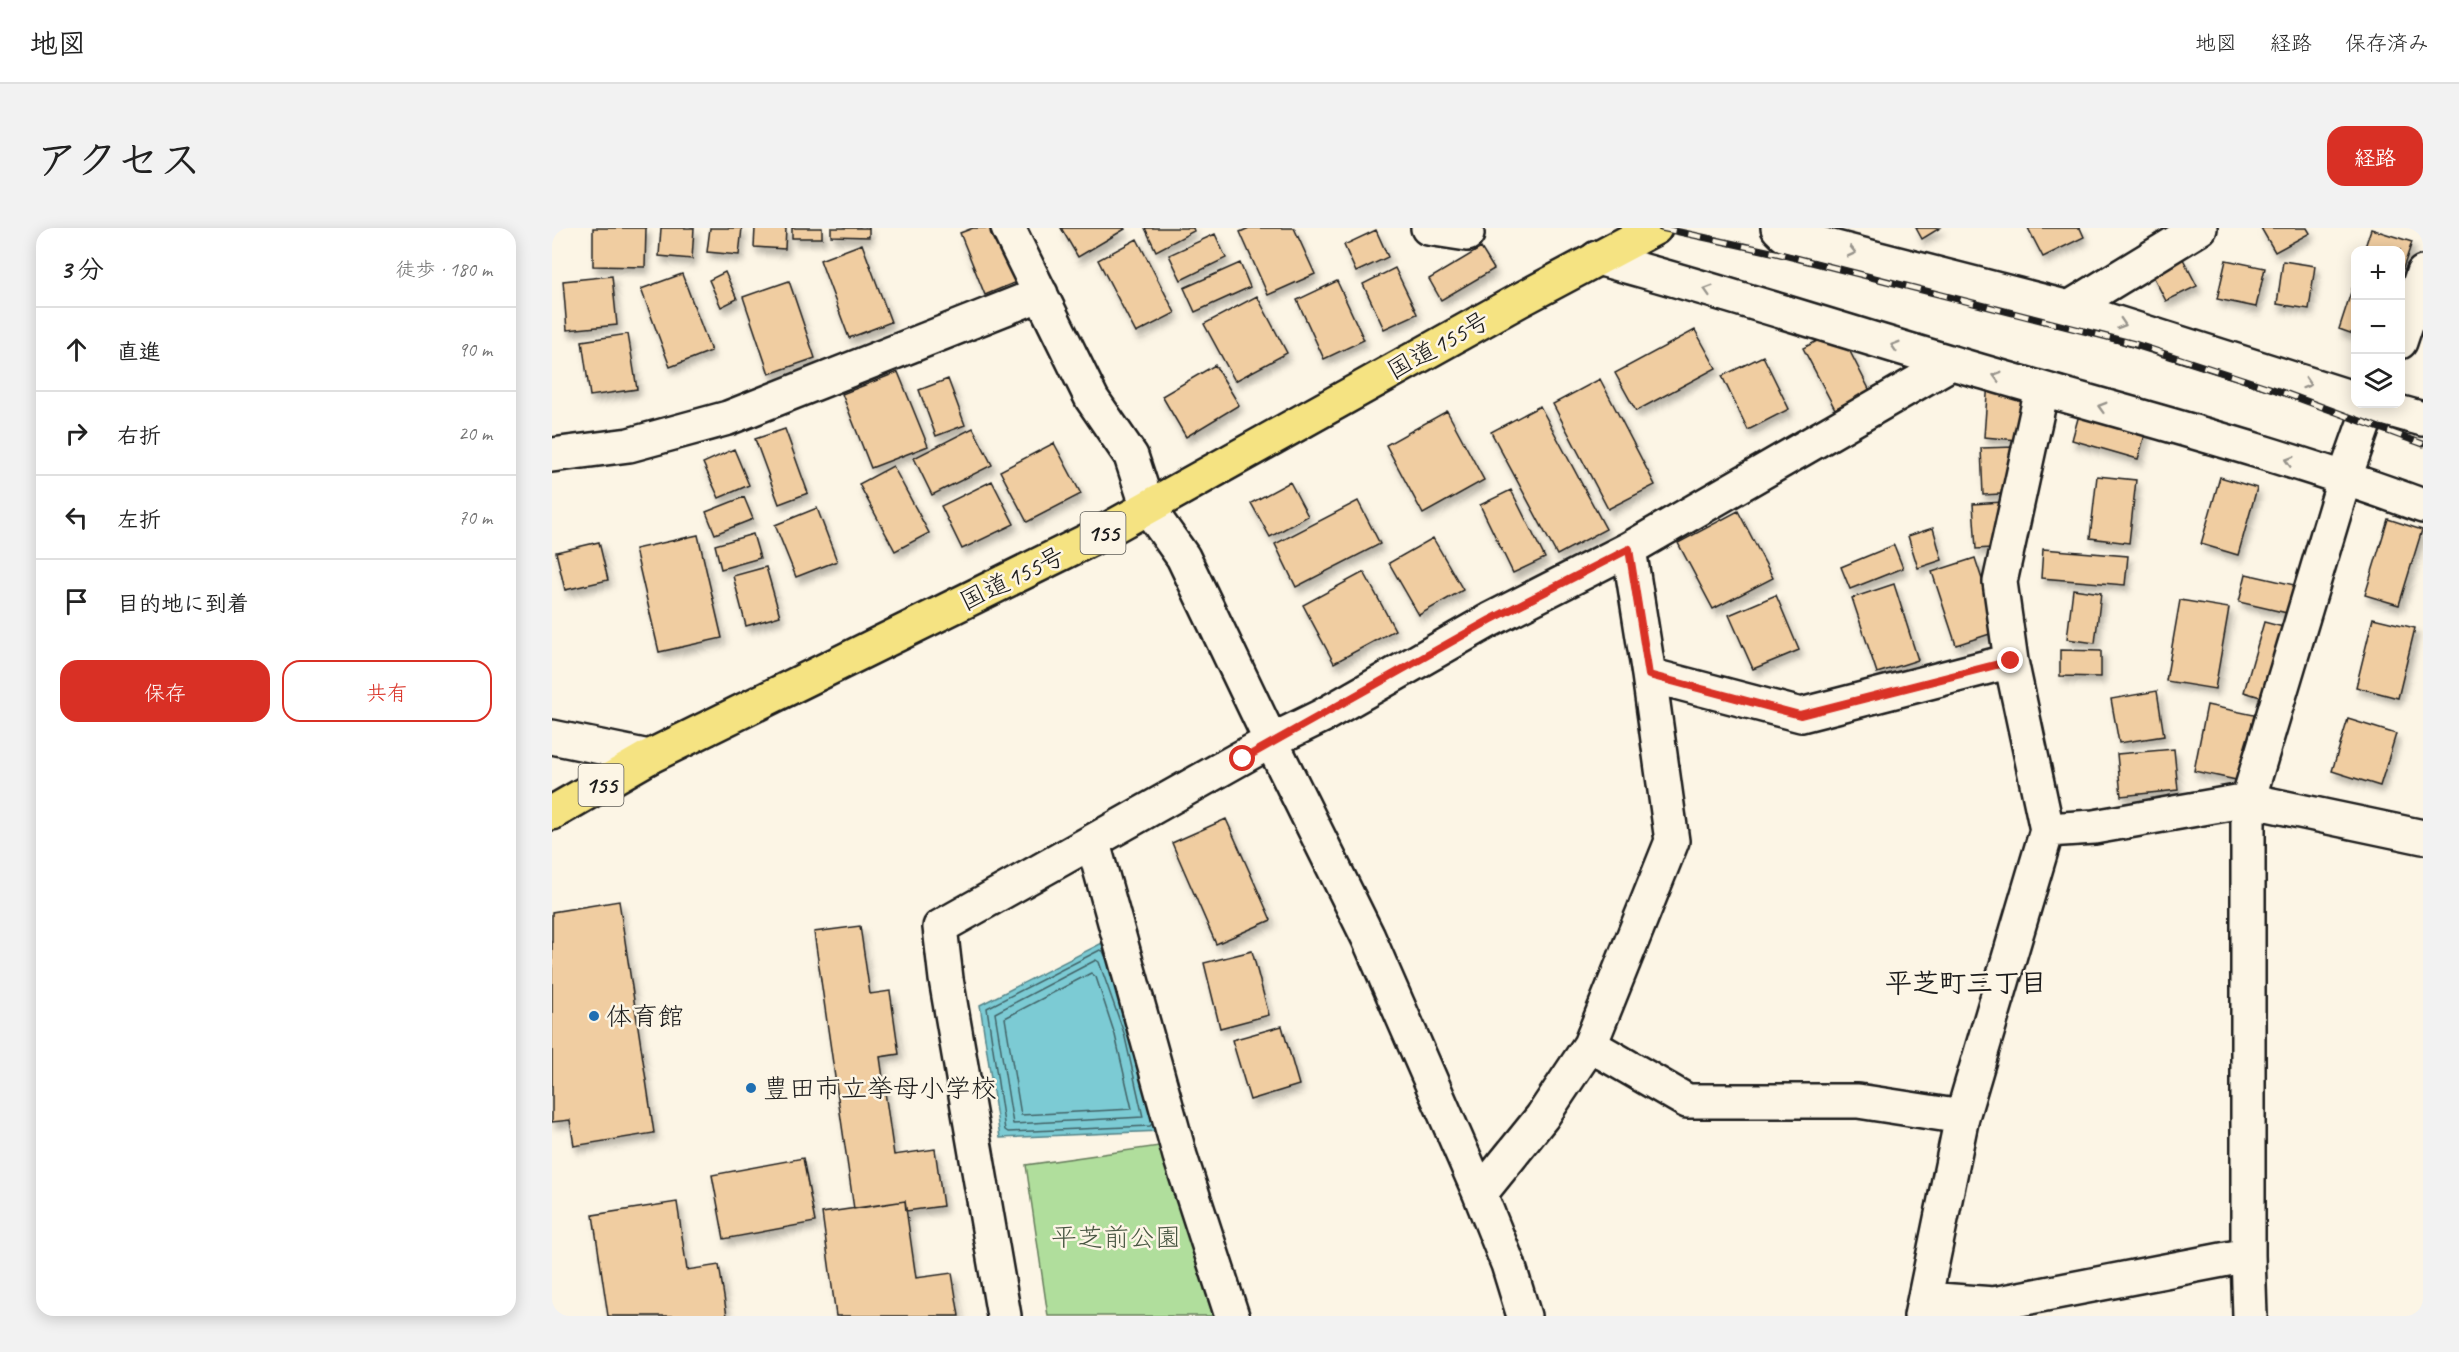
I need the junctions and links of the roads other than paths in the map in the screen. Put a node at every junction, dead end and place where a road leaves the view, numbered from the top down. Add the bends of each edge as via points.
1 (1008, 228) edge
2 (1428, 228) edge
3 (1655, 228) edge
4 (1778, 228) edge
5 (2200, 228) edge
6 (1467, 234) dead end
7 (1597, 258) junction
8 (2423, 273) edge
9 (1041, 294) junction
10 (2069, 308) junction
11 (2405, 327) edge
12 (1951, 363) junction
13 (2042, 389) junction
14 (2351, 398) edge
15 (2369, 408) edge
16 (2384, 408) edge
17 (2423, 419) edge
18 (552, 455) edge
19 (2345, 477) junction
20 (2423, 506) edge
21 (1148, 508) junction
22 (1629, 549) junction
23 (2011, 661) junction
24 (1649, 675) junction
25 (552, 736) edge
26 (1271, 741) junction
27 (649, 757) junction
28 (2248, 800) junction
29 (552, 813) edge
30 (2047, 830) junction
31 (2423, 837) edge
32 (1093, 843) junction
33 (1590, 1046) junction
34 (1962, 1117) junction
35 (1480, 1194) junction
36 (2248, 1256) junction
37 (1923, 1308) edge
38 (1005, 1316) edge
39 (1232, 1316) edge
40 (1524, 1316) edge
41 (2250, 1316) edge

1 - 9 street
2 - 6 street
3 - 7 highway, 国道155号 / 155
4 -> 10 street via 1785,235
5 - 10 street
12 -> 7 street
7 - 21 highway, 国道155号 / 155
8 - 11 street
9 - 18 street via 728,418 629,445
9 - 21 street via 1092,399 1131,456
10 -> 14 street
13 -> 12 street
12 - 22 street
19 -> 13 street
13 - 23 street via 2000,582
15 - 19 street
16 - 17 street
19 - 20 street
19 - 28 street
21 - 26 street via 1183,557
21 - 27 highway, 国道155号 / 155
22 - 24 street
22 - 26 street via 1490,620
23 - 24 street via 1800,715
23 - 30 street
24 - 33 street via 1672,841
25 - 27 street
26 - 32 street
26 - 35 street via 1368,937
27 - 29 highway, 国道155号 / 155
28 - 30 street via 2094,827
28 - 31 street
28 - 36 street
30 - 34 street
32 - 38 street via 940,927 945,979
32 - 39 street via 1180,1156
33 - 34 street via 1688,1101 1858,1101
33 - 35 street via 1542,1117
34 - 37 street
35 - 40 street
36 - 37 street via 1994,1304
36 - 41 street

